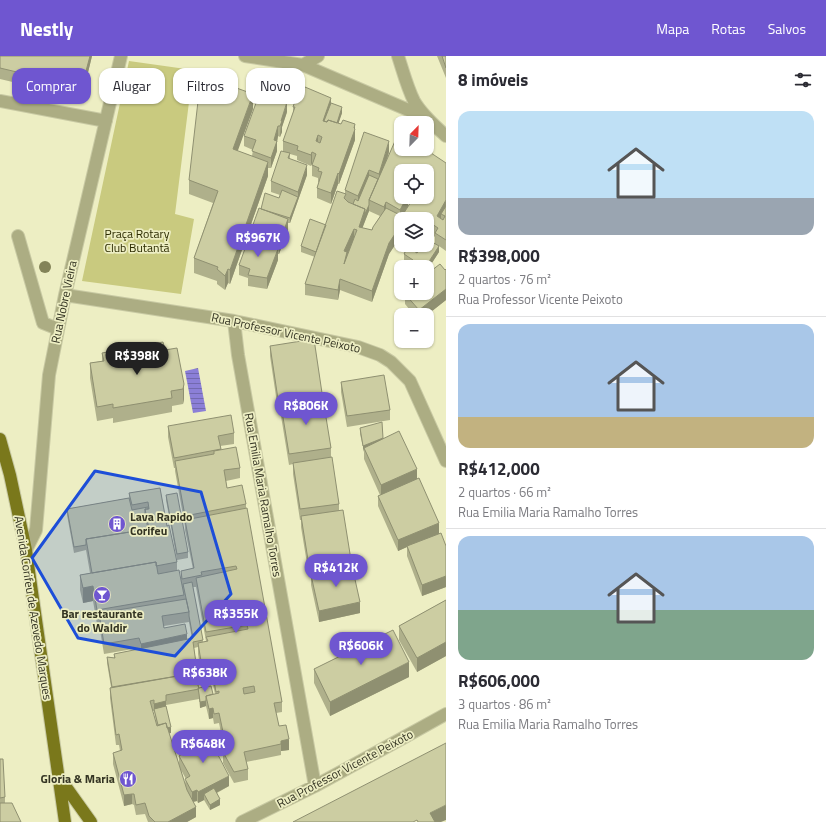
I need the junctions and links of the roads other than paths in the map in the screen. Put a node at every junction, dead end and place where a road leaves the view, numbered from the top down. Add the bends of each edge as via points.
1 (121, 56) edge
2 (245, 56) edge
3 (318, 56) edge
4 (398, 56) edge
5 (303, 65) junction
6 (0, 101) edge
7 (422, 116) edge
8 (426, 116) edge
9 (106, 121) junction
10 (434, 125) edge
11 (446, 136) edge
12 (18, 236) dead end
13 (65, 294) junction
14 (234, 321) junction
15 (58, 329) junction
16 (0, 439) edge
17 (446, 461) edge
18 (26, 550) junction
19 (446, 714) edge
20 (60, 779) junction
21 (315, 786) junction
22 (65, 822) edge
23 (91, 822) edge
24 (242, 822) edge

1 - 9 street, Rua Nobre Vieira
2 - 5 street
3 - 5 street
4 - 8 street via 405,81
5 - 7 street
6 - 9 street
9 - 13 street, Rua Nobre Vieira
10 - 11 street
12 - 15 street via 43,323
13 - 14 street, Rua Professor Vicente Peixoto
13 - 15 street, Rua Nobre Vieira
14 - 17 street, Rua Professor Vicente Peixoto via 358,347 391,362 410,381
14 - 21 street, Rua Emilia Maria Ramalho Torres
15 - 18 street, Rua Nobre Vieira via 49,375 36,530
16 - 18 main road, Avenida Corifeu de Azevedo Marques
18 - 20 main road, Avenida Corifeu de Azevedo Marques
19 - 21 street, Rua Professor Vicente Peixoto
20 - 22 main road, Avenida Corifeu de Azevedo Marques
20 - 23 main road, Avenida Corifeu de Azevedo Marques
21 - 24 street, Rua Professor Vicente Peixoto

